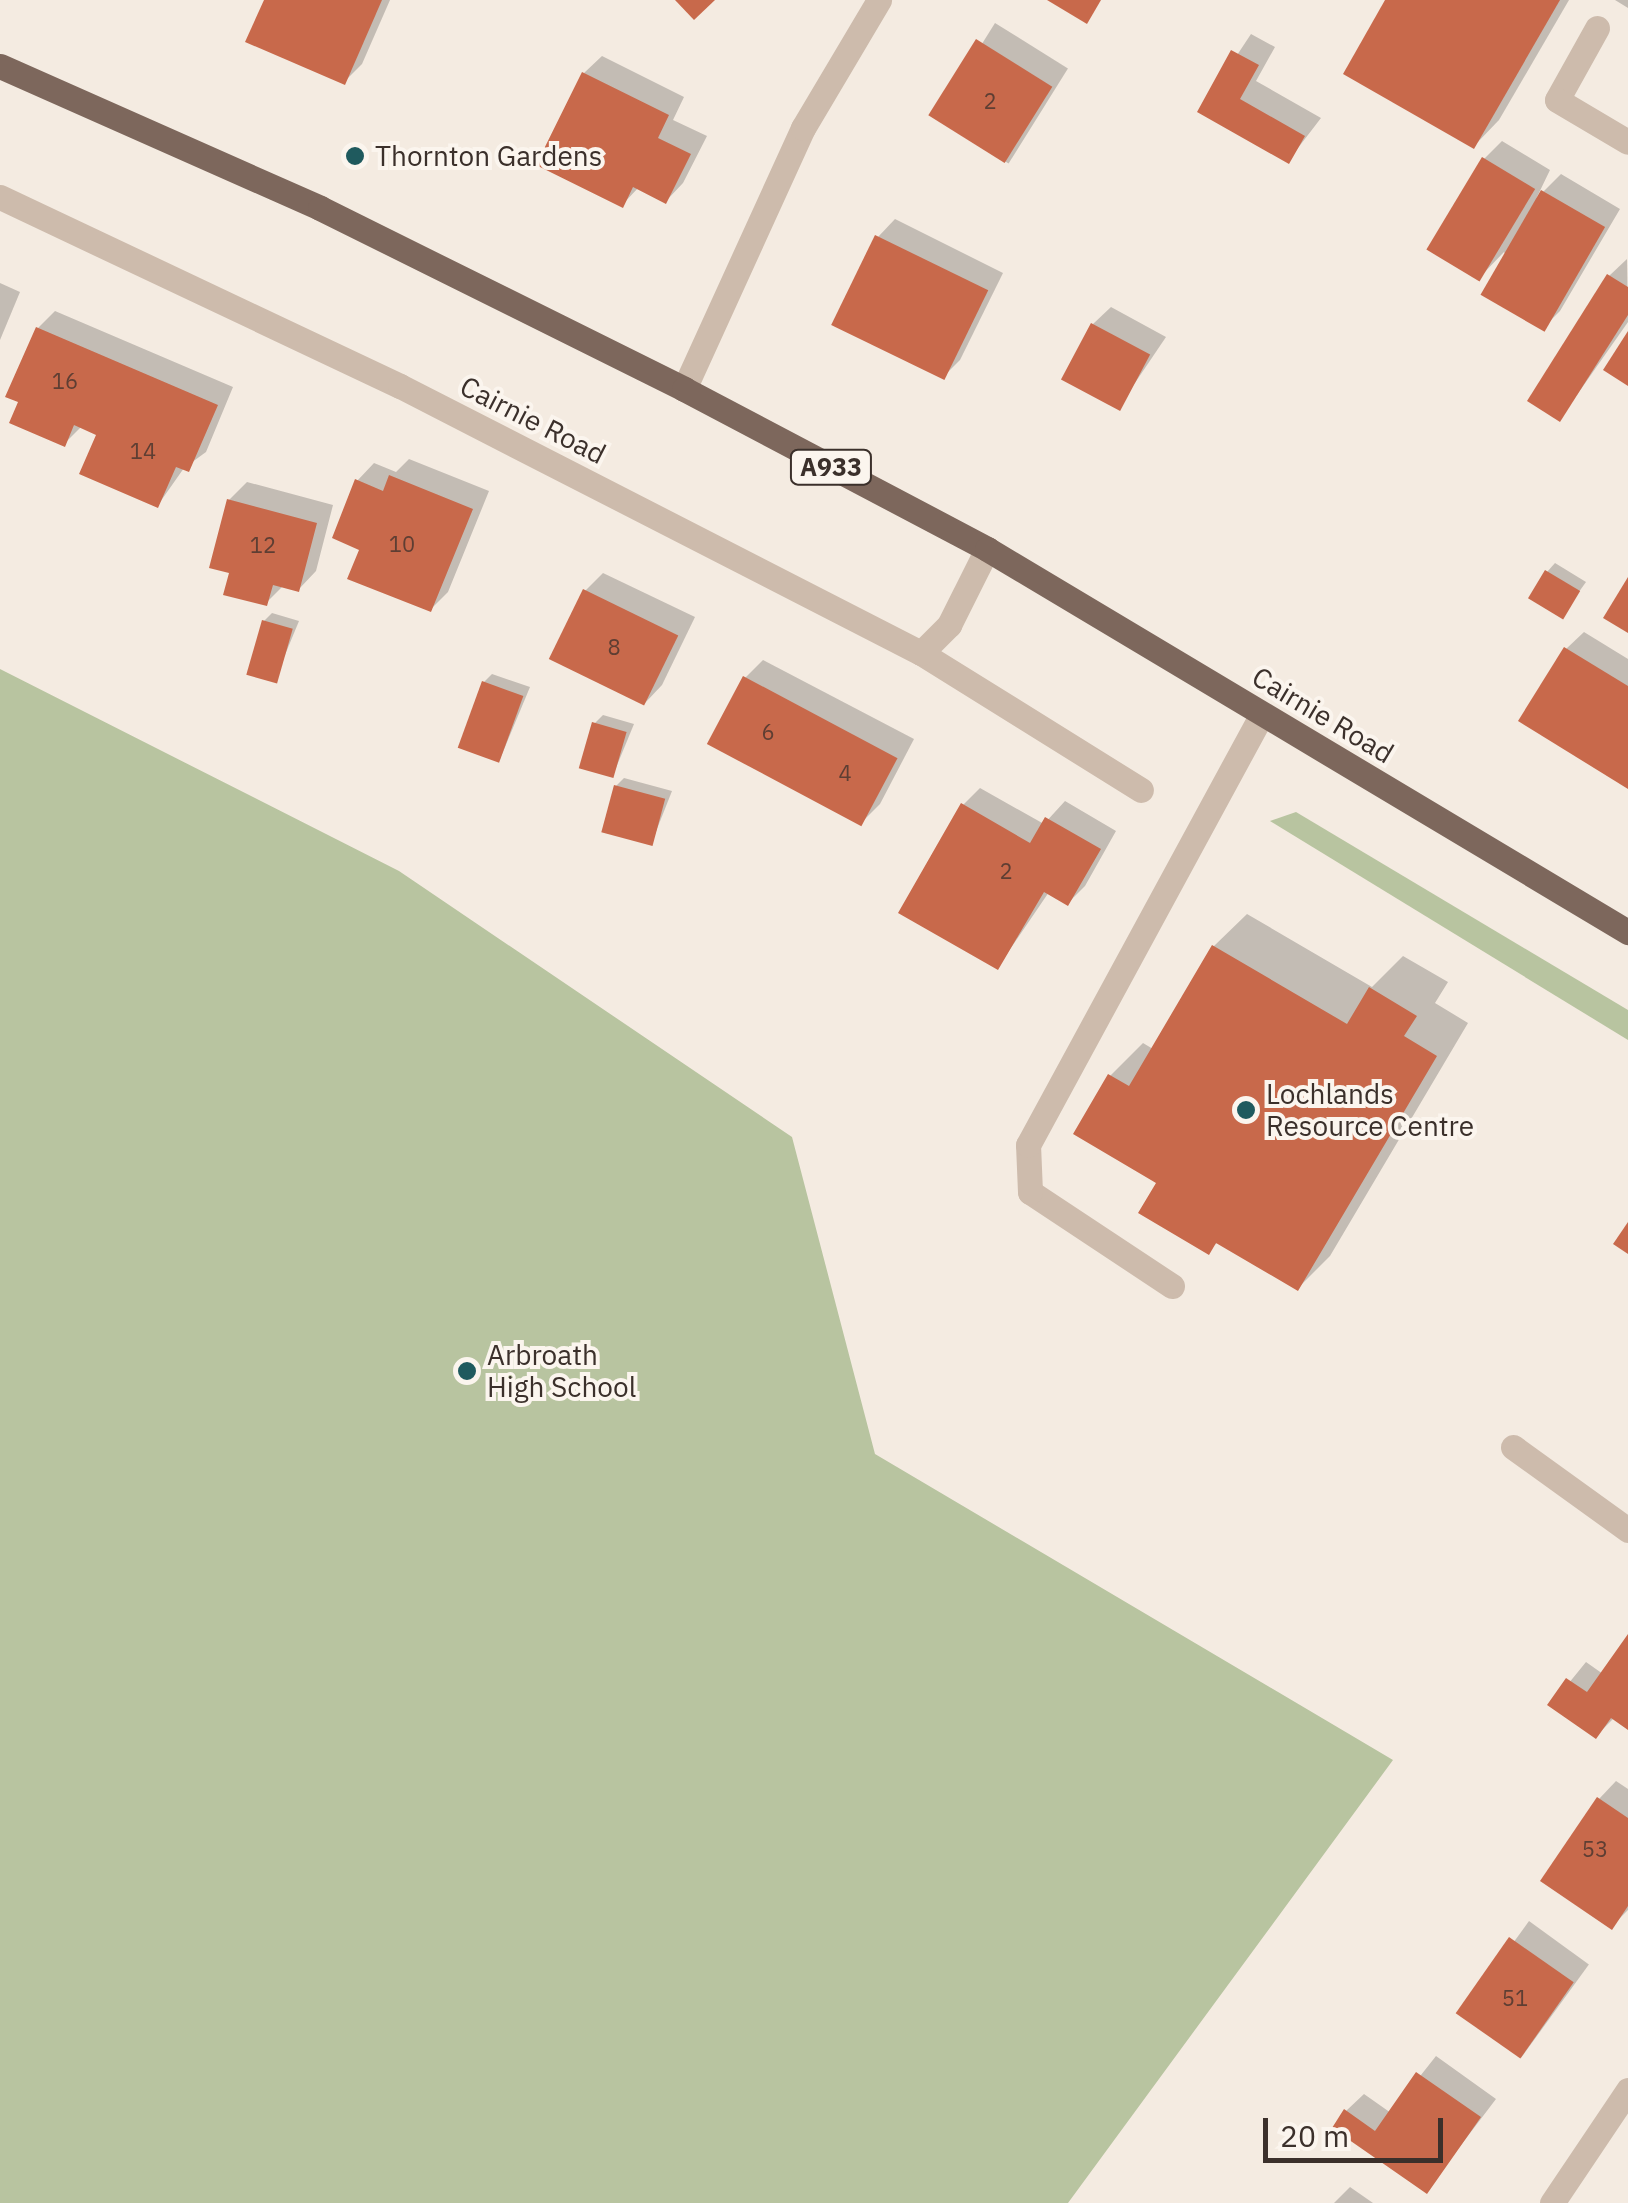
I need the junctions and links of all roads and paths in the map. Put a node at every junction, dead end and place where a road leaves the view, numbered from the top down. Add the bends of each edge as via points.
1 (879, 0) edge
2 (1597, 28) dead end
3 (0, 66) edge
4 (1628, 142) edge
5 (0, 197) edge
6 (684, 388) junction
7 (986, 549) junction
8 (922, 653) junction
9 (1262, 714) junction
10 (1141, 790) dead end
11 (1628, 932) edge
12 (1172, 1286) dead end
13 (1513, 1446) dead end
14 (1628, 1530) edge
15 (1628, 2090) edge
16 (1552, 2203) edge

1 - 6 street via 802,128
2 - 4 street via 1557,100
3 - 6 main road, Cairnie Road / A933 via 320,208
5 - 8 street, Cairnie Road via 400,386
6 - 7 main road, Cairnie Road / A933
7 - 8 street via 949,626
7 - 9 main road, Cairnie Road / A933
8 - 10 street, Cairnie Road
9 - 11 main road, Cairnie Road / A933
9 - 12 street via 1028,1144 1030,1192
13 - 14 street
15 - 16 street

